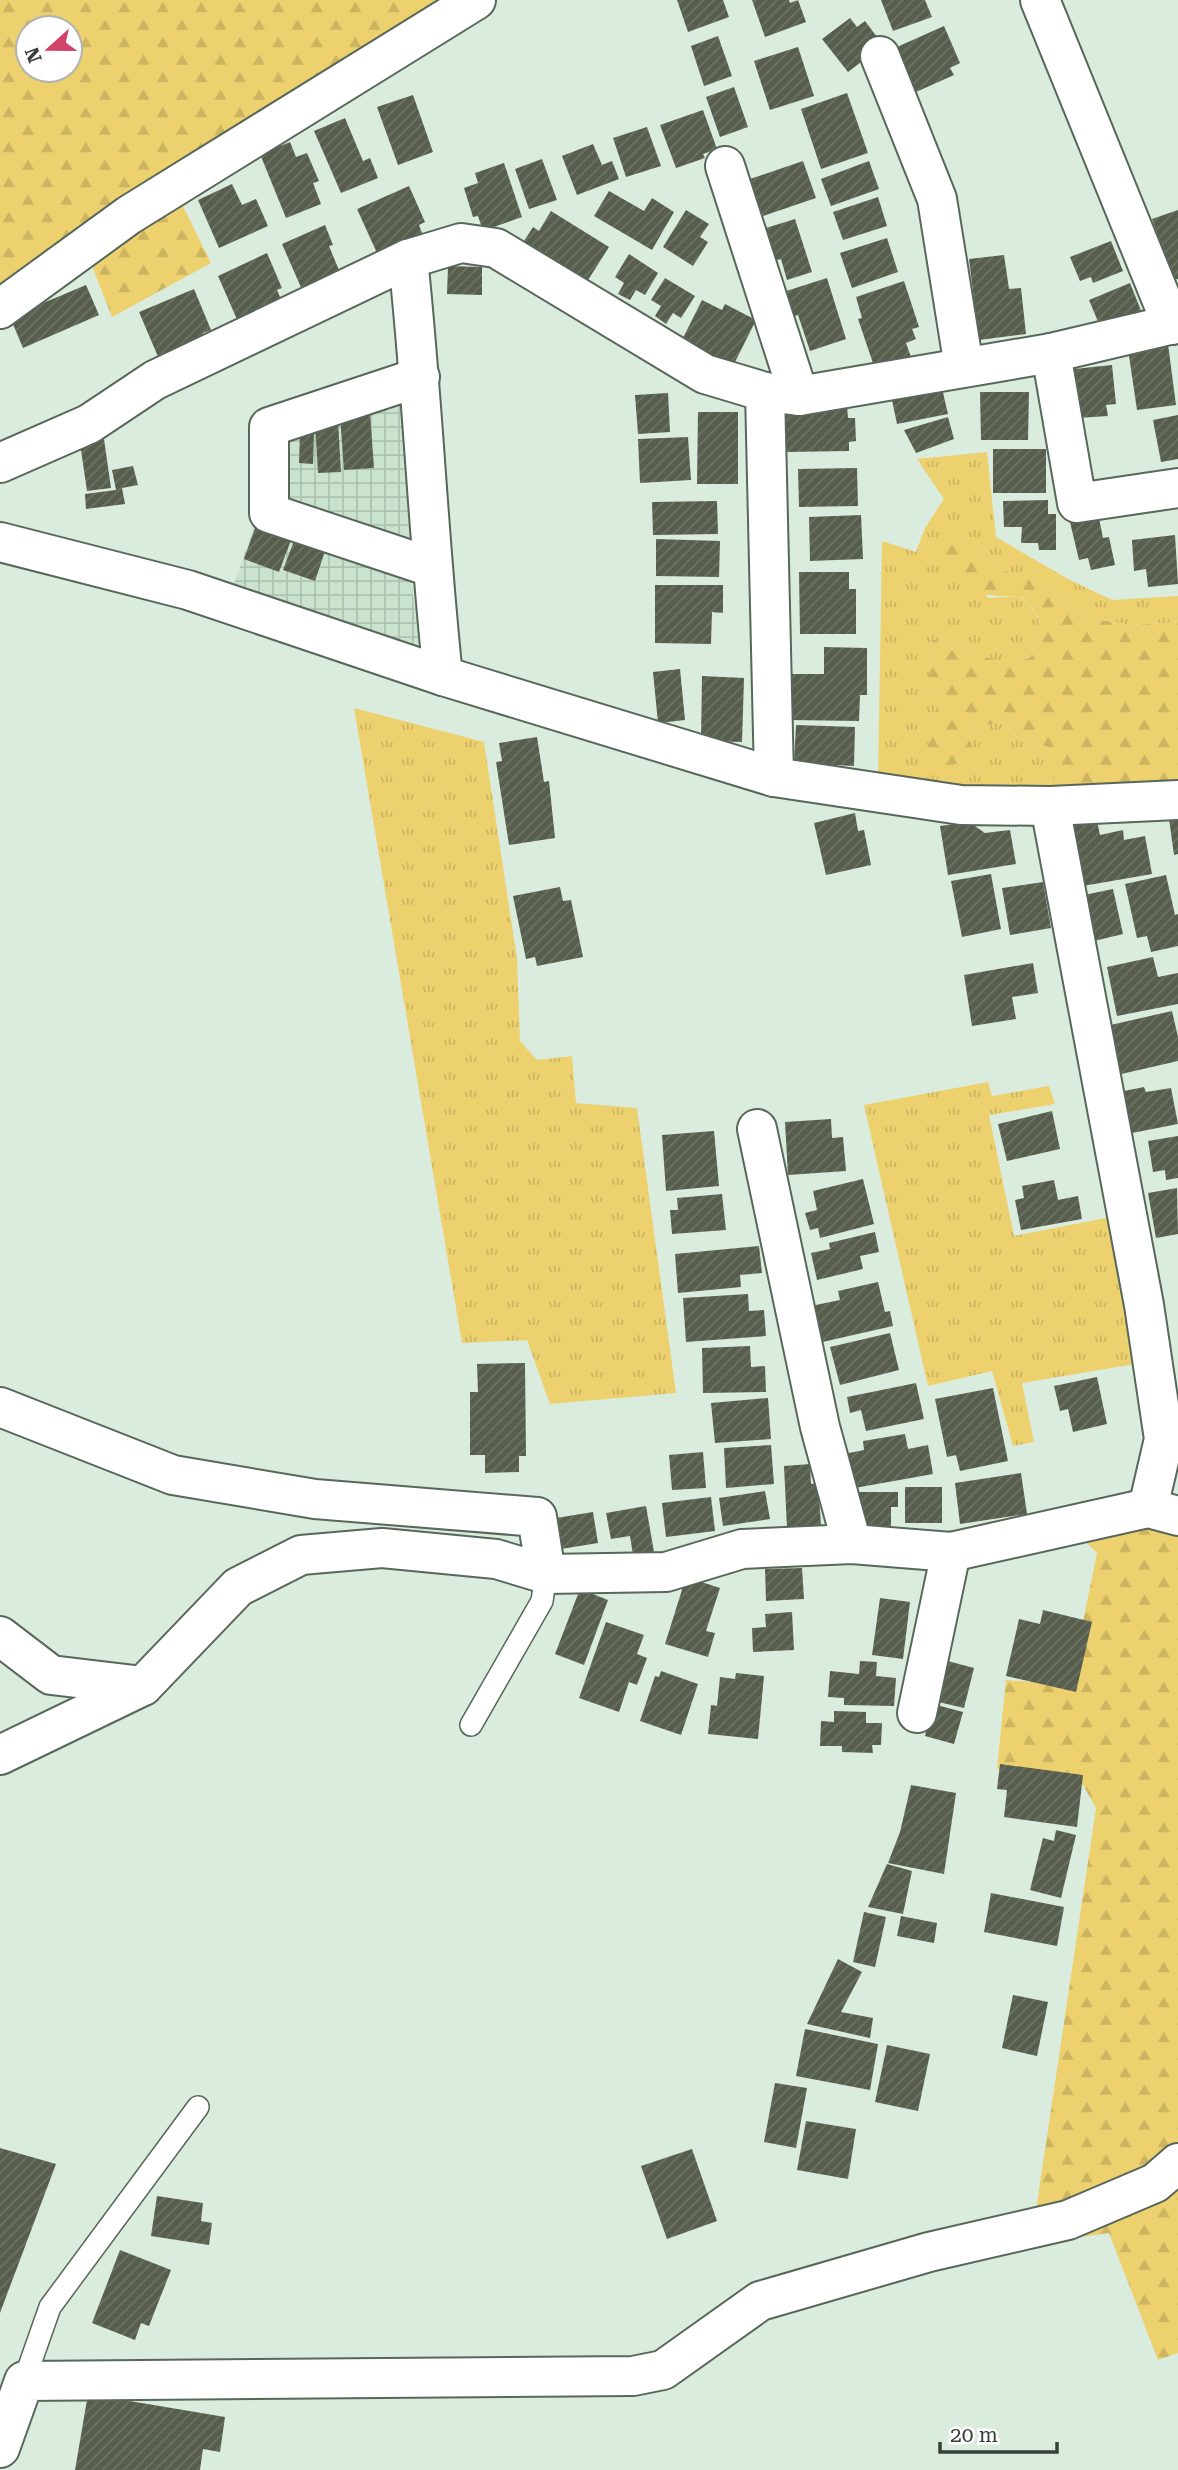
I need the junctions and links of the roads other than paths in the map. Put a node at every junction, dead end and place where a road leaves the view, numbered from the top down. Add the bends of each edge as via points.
1 (477, 0) edge
2 (1040, 0) edge
3 (880, 56) dead end
4 (724, 166) dead end
5 (408, 259) junction
6 (0, 309) edge
7 (1175, 324) edge
8 (1051, 354) junction
9 (964, 367) junction
10 (421, 377) junction
11 (782, 394) junction
12 (0, 463) edge
13 (1178, 488) edge
14 (0, 542) edge
15 (431, 567) junction
16 (443, 676) junction
17 (774, 777) junction
18 (1178, 800) edge
19 (1050, 806) junction
20 (757, 1129) dead end
21 (0, 1407) edge
22 (1171, 1439) edge
23 (1163, 1512) edge
24 (852, 1544) junction
25 (951, 1552) junction
26 (546, 1574) junction
27 (0, 1636) edge
28 (143, 1686) junction
29 (917, 1713) dead end
30 (471, 1725) dead end
31 (0, 1755) edge
32 (198, 2107) dead end
33 (1178, 2163) edge
34 (24, 2381) junction
35 (0, 2448) edge

1 - 6 street via 129,215
2 - 7 street
3 - 9 street via 937,199
4 - 11 street
5 - 10 street
5 - 11 street via 461,243 496,248 705,374
5 - 12 street via 155,380 89,424
7 - 8 street
8 - 9 street
8 - 13 street via 1077,503
9 - 11 street
10 - 15 street
10 - 15 street via 269,426 269,513
11 - 17 street
14 - 16 street via 188,590
15 - 16 street
16 - 17 street
17 - 19 street via 961,805
18 - 19 street
19 - 22 street
20 - 24 street via 820,1427
21 - 26 street via 173,1475 315,1499 537,1517
22 - 23 street
23 - 25 street
24 - 25 street
24 - 26 street via 742,1549 666,1572
25 - 29 street
26 - 28 street via 496,1559 382,1548 301,1555 238,1587
26 - 30 lane via 542,1601
27 - 28 street via 51,1675
28 - 31 street
32 - 34 lane via 50,2307
33 - 34 street via 1154,2183 1068,2220 929,2252 760,2301 663,2370 633,2376
34 - 35 street

